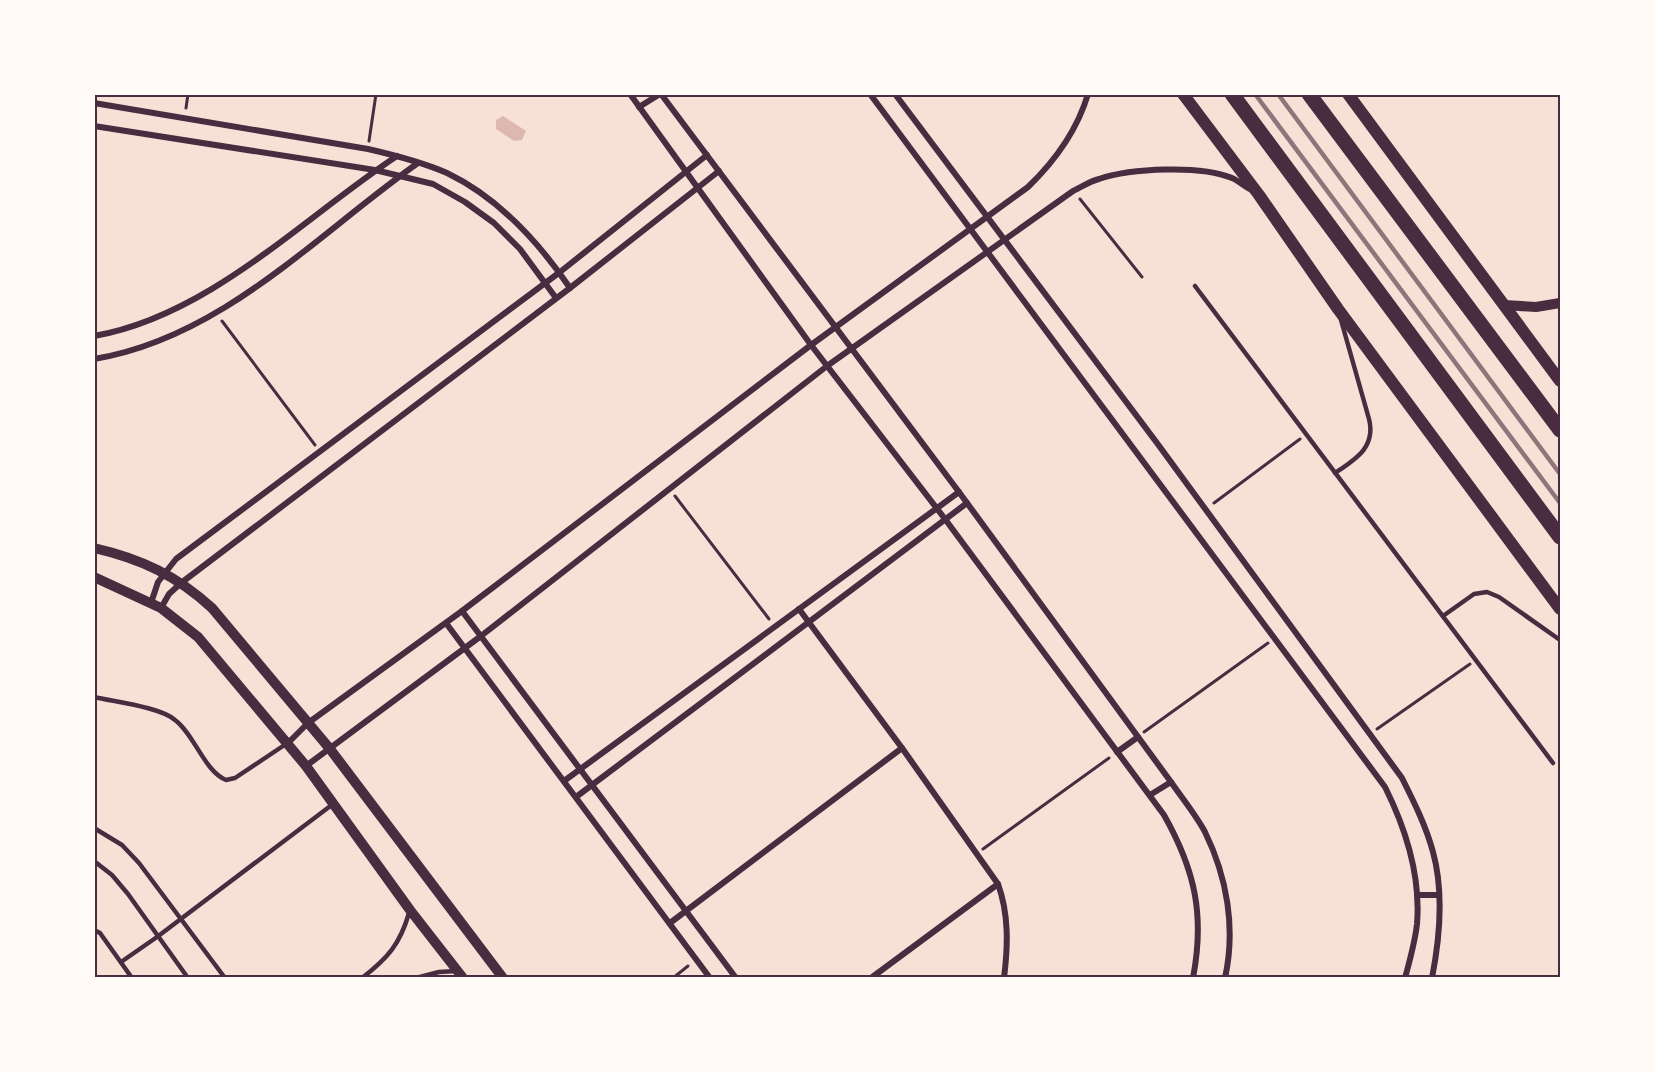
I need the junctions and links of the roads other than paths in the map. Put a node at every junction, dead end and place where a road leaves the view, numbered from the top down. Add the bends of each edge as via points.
1 (630, 94) edge
2 (660, 94) edge
3 (870, 94) edge
4 (894, 94) edge
5 (1088, 94) edge
6 (1183, 94) edge
7 (1232, 94) edge
8 (1309, 94) edge
9 (1348, 94) edge
10 (94, 103) edge
11 (639, 107) junction
12 (94, 126) edge
13 (707, 155) junction
14 (397, 156) junction
15 (418, 164) junction
16 (375, 170) junction
17 (719, 171) junction
18 (685, 172) junction
19 (400, 176) junction
20 (696, 188) junction
21 (1259, 195) junction
22 (986, 218) junction
23 (970, 230) junction
24 (1004, 240) junction
25 (987, 252) junction
26 (560, 273) junction
27 (545, 284) junction
28 (1195, 286) dead end
29 (570, 288) junction
30 (556, 298) junction
31 (1560, 303) edge
32 (1504, 305) junction
33 (1338, 309) junction
34 (835, 328) junction
35 (94, 336) edge
36 (811, 345) junction
37 (852, 349) junction
38 (94, 359) edge
39 (827, 366) junction
40 (1560, 381) edge
41 (1560, 430) edge
42 (1335, 473) junction
43 (959, 492) junction
44 (968, 503) junction
45 (937, 508) junction
46 (945, 519) junction
47 (1560, 537) edge
48 (94, 548) edge
49 (164, 572) junction
50 (94, 577) edge
51 (181, 583) junction
52 (156, 605) junction
53 (799, 609) junction
54 (1560, 609) edge
55 (462, 611) junction
56 (1443, 616) junction
57 (809, 622) junction
58 (446, 623) junction
59 (482, 636) junction
60 (1560, 640) edge
61 (465, 647) junction
62 (94, 697) edge
63 (309, 723) junction
64 (1138, 737) junction
65 (288, 743) junction
66 (902, 748) junction
67 (330, 749) junction
68 (1117, 752) junction
69 (1553, 763) dead end
70 (306, 766) junction
71 (581, 769) junction
72 (564, 781) junction
73 (1171, 782) junction
74 (592, 785) junction
75 (1150, 795) junction
76 (576, 797) junction
77 (333, 804) junction
78 (94, 828) edge
79 (94, 861) edge
80 (998, 884) junction
81 (1417, 895) junction
82 (1438, 895) junction
83 (410, 910) junction
84 (687, 911) junction
85 (180, 919) junction
86 (670, 923) junction
87 (95, 931) edge
88 (158, 937) junction
89 (121, 962) junction
90 (461, 974) edge
91 (132, 978) edge
92 (188, 978) edge
93 (225, 978) edge
94 (362, 978) edge
95 (416, 978) edge
96 (504, 978) edge
97 (710, 978) edge
98 (736, 978) edge
99 (871, 978) edge
100 (1004, 978) edge
101 (1193, 978) edge
102 (1225, 978) edge
103 (1405, 978) edge
104 (1432, 978) edge

1 - 11 street
2 - 11 street
2 - 13 street
3 - 23 street
4 - 22 street
5 - 22 street via 1069,138 1050,164 1028,187
6 - 21 main road
7 - 47 highway
8 - 41 highway
9 - 32 main road
10 - 14 street
11 - 18 street
12 - 16 street
13 - 17 street
13 - 18 street
14 - 15 street
14 - 16 street
15 - 19 street
15 - 26 street via 447,173 507,214 534,238
16 - 19 street
16 - 35 street via 247,267 162,315
17 - 20 street
17 - 34 street
18 - 20 street
18 - 26 street
19 - 27 street via 433,184 494,223 520,249
19 - 38 street via 263,283 216,312 172,337
20 - 29 street
20 - 36 street
21 - 24 street via 1232,178 1199,171 1131,172 1098,179 1073,191
21 - 33 main road
22 - 23 street
22 - 24 street
23 - 25 street
23 - 34 street
24 - 25 street
24 - 82 street via 1402,778 1433,853
25 - 37 street
25 - 81 street via 1385,787 1401,818 1413,857
26 - 27 street
26 - 29 street
27 - 30 street
27 - 49 street via 176,559
28 - 42 lane
29 - 30 street
30 - 51 street
31 - 32 street via 1536,307
32 - 40 main road
33 - 42 lane via 1371,427 1369,442 1360,455
33 - 54 main road
34 - 36 street
34 - 37 street
36 - 39 street
36 - 55 street
37 - 39 street
37 - 43 street
39 - 45 street
39 - 59 street
42 - 56 lane
43 - 44 street
43 - 45 street
44 - 46 street
44 - 64 street
45 - 46 street
45 - 53 street
46 - 57 street
46 - 68 street
48 - 49 street via 131,557
49 - 51 street
49 - 52 street via 158,582
50 - 52 street
51 - 52 street
51 - 63 street via 213,608
52 - 65 street via 198,638
53 - 57 street
53 - 71 street
55 - 58 street
55 - 59 street
56 - 60 lane via 1474,594 1487,592
56 - 69 lane
57 - 66 street
57 - 74 street
58 - 61 street
58 - 63 street
59 - 61 street
59 - 71 street
61 - 67 street
61 - 72 street
62 - 65 lane via 171,717 182,725 216,773 226,780
63 - 65 street
63 - 67 street
64 - 68 street
64 - 73 street
65 - 70 street
66 - 80 street
66 - 84 street
67 - 70 street
67 - 96 street
68 - 75 street
70 - 77 street
71 - 72 street
71 - 74 street
72 - 76 street
73 - 75 street
73 - 102 street via 1204,831 1219,864 1228,900 1230,936
74 - 76 street
74 - 84 street
75 - 101 street via 1180,843 1191,873 1199,938
76 - 86 street
77 - 83 street
77 - 85 lane
78 - 85 lane via 122,845
79 - 88 lane via 112,874
80 - 99 street
80 - 100 street via 1007,933
81 - 82 street
81 - 103 street via 1417,924
82 - 104 street via 1439,925
83 - 90 street
83 - 94 lane via 395,946 384,961
84 - 86 street
84 - 98 street
85 - 88 lane
85 - 93 lane
86 - 97 street
87 - 89 lane
88 - 89 lane
88 - 92 lane
89 - 91 lane
90 - 95 lane via 439,972

